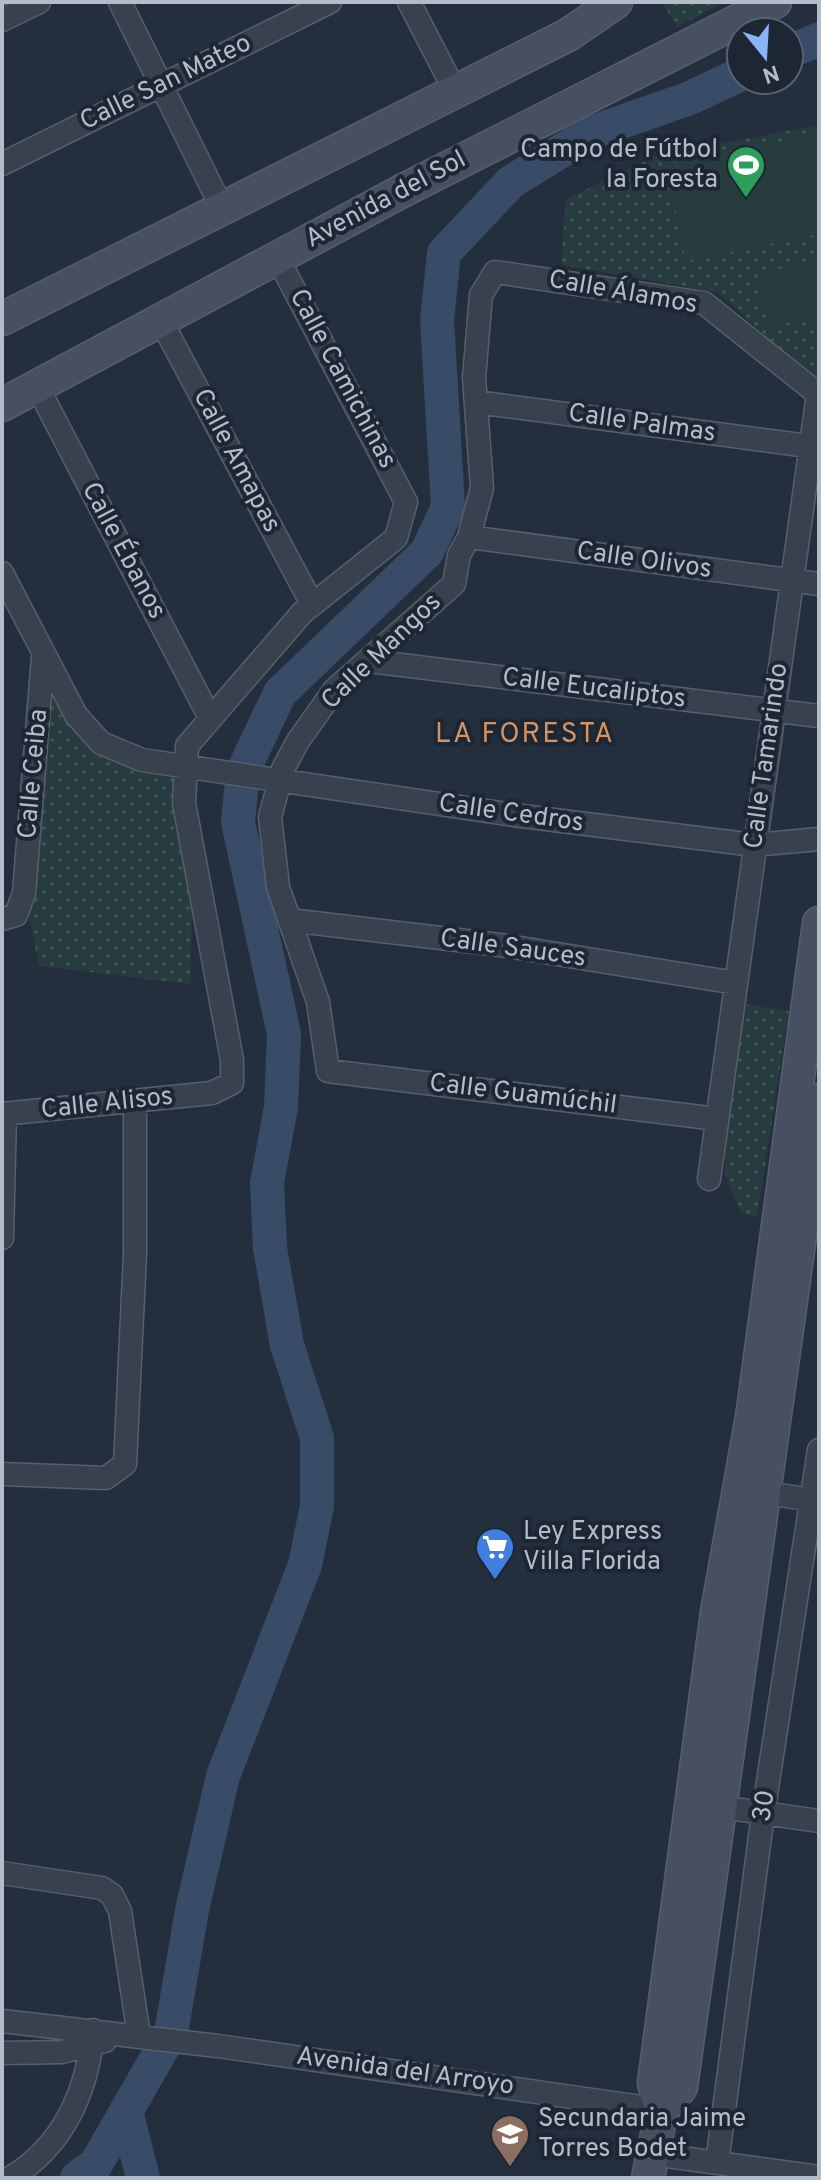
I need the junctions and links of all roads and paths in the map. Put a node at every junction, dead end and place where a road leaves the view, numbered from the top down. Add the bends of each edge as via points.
1 (39, 2) edge
2 (120, 2) edge
3 (330, 2) edge
4 (409, 2) edge
5 (616, 2) edge
6 (775, 2) edge
7 (2, 20) edge
8 (161, 86) junction
9 (455, 91) junction
10 (2, 164) edge
11 (222, 208) junction
12 (277, 257) junction
13 (495, 272) joint
14 (2, 319) edge
15 (160, 319) junction
16 (37, 386) junction
17 (818, 394) edge
18 (476, 402) junction
19 (2, 405) edge
20 (808, 446) junction
21 (469, 537) junction
22 (2, 573) edge
23 (790, 581) junction
24 (819, 584) edge
25 (312, 604) junction
26 (44, 655) junction
27 (369, 661) junction
28 (775, 711) junction
29 (209, 716) junction
30 (819, 716) edge
31 (194, 770) junction
32 (271, 781) junction
33 (819, 839) edge
34 (754, 845) junction
35 (2, 919) edge
36 (289, 920) junction
37 (819, 923) edge
38 (736, 983) junction
39 (328, 1071) joint
40 (819, 1100) edge
41 (135, 1101) junction
42 (4, 1114) edge
43 (717, 1119) junction
44 (709, 1179) dead end
45 (2, 1238) edge
46 (819, 1450) edge
47 (2, 1474) edge
48 (752, 1490) junction
49 (816, 1501) edge
50 (721, 1807) junction
51 (763, 1814) junction
52 (819, 1821) edge
53 (2, 1873) edge
54 (2, 2021) edge
55 (138, 2036) junction
56 (93, 2037) junction
57 (2, 2053) edge
58 (662, 2110) junction
59 (717, 2163) junction
60 (651, 2166) edge
61 (819, 2177) edge
62 (10, 2178) edge

1 - 7 street
2 - 8 street
3 - 8 street, Calle San Mateo
4 - 9 street
5 - 9 street via 568,35
6 - 12 street, Avenida del Sol
8 - 10 street, Calle San Mateo
8 - 11 street
9 - 11 street
11 - 14 street
12 - 15 street, Avenida del Sol
12 - 25 street, Calle Camichinas via 406,502 396,538
13 - 17 street, Calle Álamos via 704,303
13 - 18 street, Calle Mangos via 481,295
15 - 16 street, Avenida del Sol
15 - 25 street, Calle Amapas
16 - 19 street, Avenida del Sol
16 - 29 street, Calle Ébanos
17 - 20 street, Calle Tamarindo
18 - 20 street, Calle Palmas
18 - 21 street, Calle Mangos via 482,488
20 - 23 street, Calle Tamarindo
21 - 23 street, Calle Olivos
21 - 27 street, Calle Mangos via 459,555 454,584
22 - 26 street, Calle Ceiba
23 - 24 street, Calle Olivos
23 - 28 street, Calle Tamarindo
25 - 29 street
26 - 31 street, Calle Ceiba via 76,715 101,743 142,760
26 - 35 street, Calle Ceiba via 24,893 16,915
27 - 28 street, Calle Eucaliptos
27 - 32 street, Calle Mangos via 335,689
28 - 30 street, Calle Eucaliptos
28 - 34 street, Calle Tamarindo
29 - 31 street via 187,746
31 - 32 street, Calle Cedros
31 - 41 street, Calle Alisos via 184,803 234,1074 232,1083 212,1093
32 - 34 street, Calle Cedros
32 - 36 street, Calle Mangos via 272,843
33 - 34 street, Calle Cedros
34 - 38 street, Calle Tamarindo
36 - 38 street, Calle Sauces via 508,946
36 - 39 street, Calle Mangos via 318,1002
37 - 48 street via 752,1417
38 - 43 street, Calle Tamarindo
39 - 43 street, Calle Guamúchil
40 - 48 street
41 - 42 street, Calle Alisos
41 - 47 street via 135,1254 125,1464 106,1478
42 - 45 street
43 - 44 street, Calle Tamarindo
46 - 49 street, 30
48 - 49 street
48 - 50 street
48 - 58 street via 717,1612 654,2083
49 - 51 street, 30
50 - 51 street
50 - 58 street via 681,2087
51 - 52 street
51 - 59 street, 30
53 - 55 street via 102,1888 112,1895 120,1911
54 - 56 street, Avenida del Arroyo
55 - 56 street, Avenida del Arroyo
55 - 58 street, Avenida del Arroyo
56 - 57 street via 62,2052
56 - 62 street via 87,2077 73,2110 49,2148
58 - 60 street
59 - 60 street
59 - 61 street

